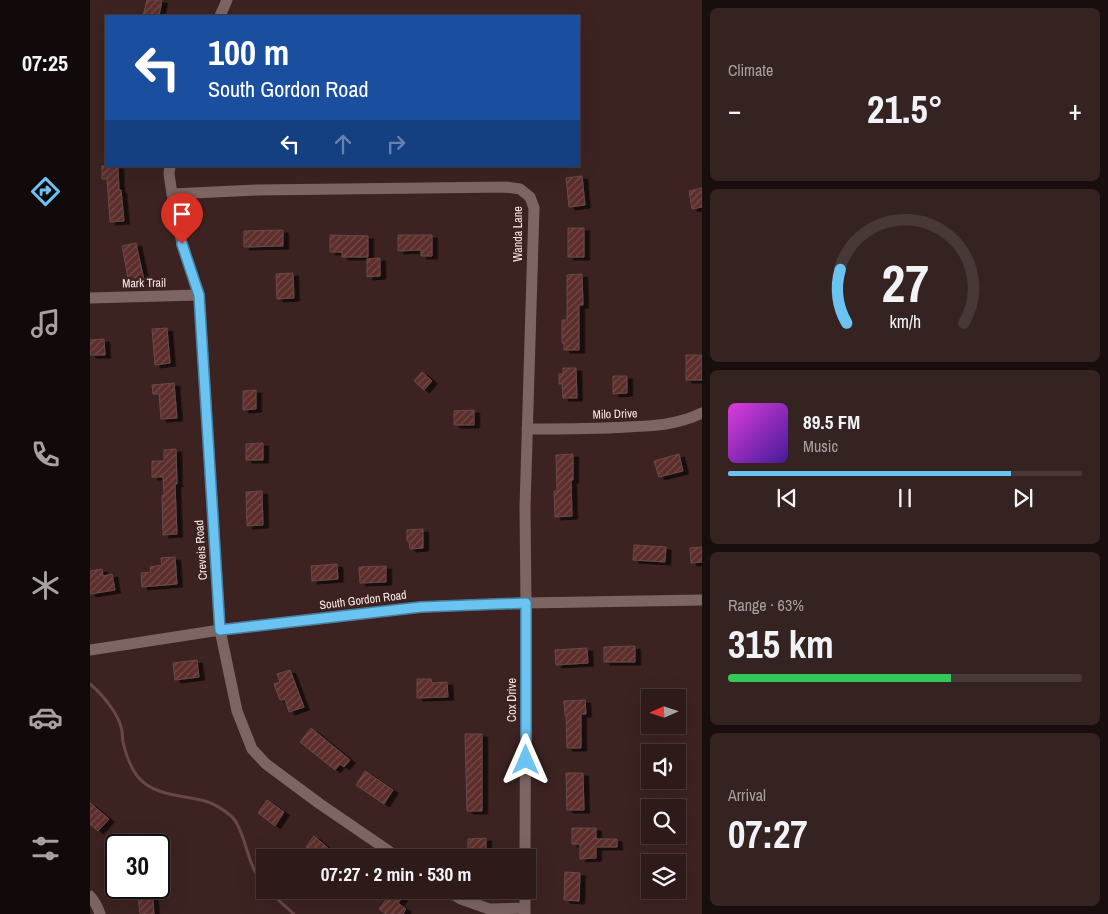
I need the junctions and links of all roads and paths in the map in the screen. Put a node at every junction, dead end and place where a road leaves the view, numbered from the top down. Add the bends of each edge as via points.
1 (227, 0) edge
2 (220, 15) edge
3 (170, 167) edge
4 (172, 194) junction
5 (199, 295) junction
6 (90, 298) edge
7 (702, 414) edge
8 (527, 429) junction
9 (702, 600) edge
10 (526, 603) junction
11 (220, 630) junction
12 (90, 650) edge
13 (386, 849) edge
14 (525, 849) edge
15 (90, 896) edge
16 (460, 899) edge
17 (525, 911) edge
18 (100, 914) edge

1 - 2 street
3 - 4 street, Creveis Road
4 - 5 street, Creveis Road via 182,244
4 - 8 street, Wanda Lane via 506,186 520,189 530,196 534,208
5 - 6 street, Mark Trail
5 - 11 street, Creveis Road
7 - 8 street, Milo Drive via 658,426
8 - 10 street, Wanda Lane
9 - 10 street, South Gordon Road
10 - 11 street, South Gordon Road via 421,607
10 - 14 street, Cox Drive
11 - 12 street, South Gordon Road
11 - 13 street, Creveis Road via 237,711 252,750 320,804
15 - 18 street
16 - 17 street via 489,909

